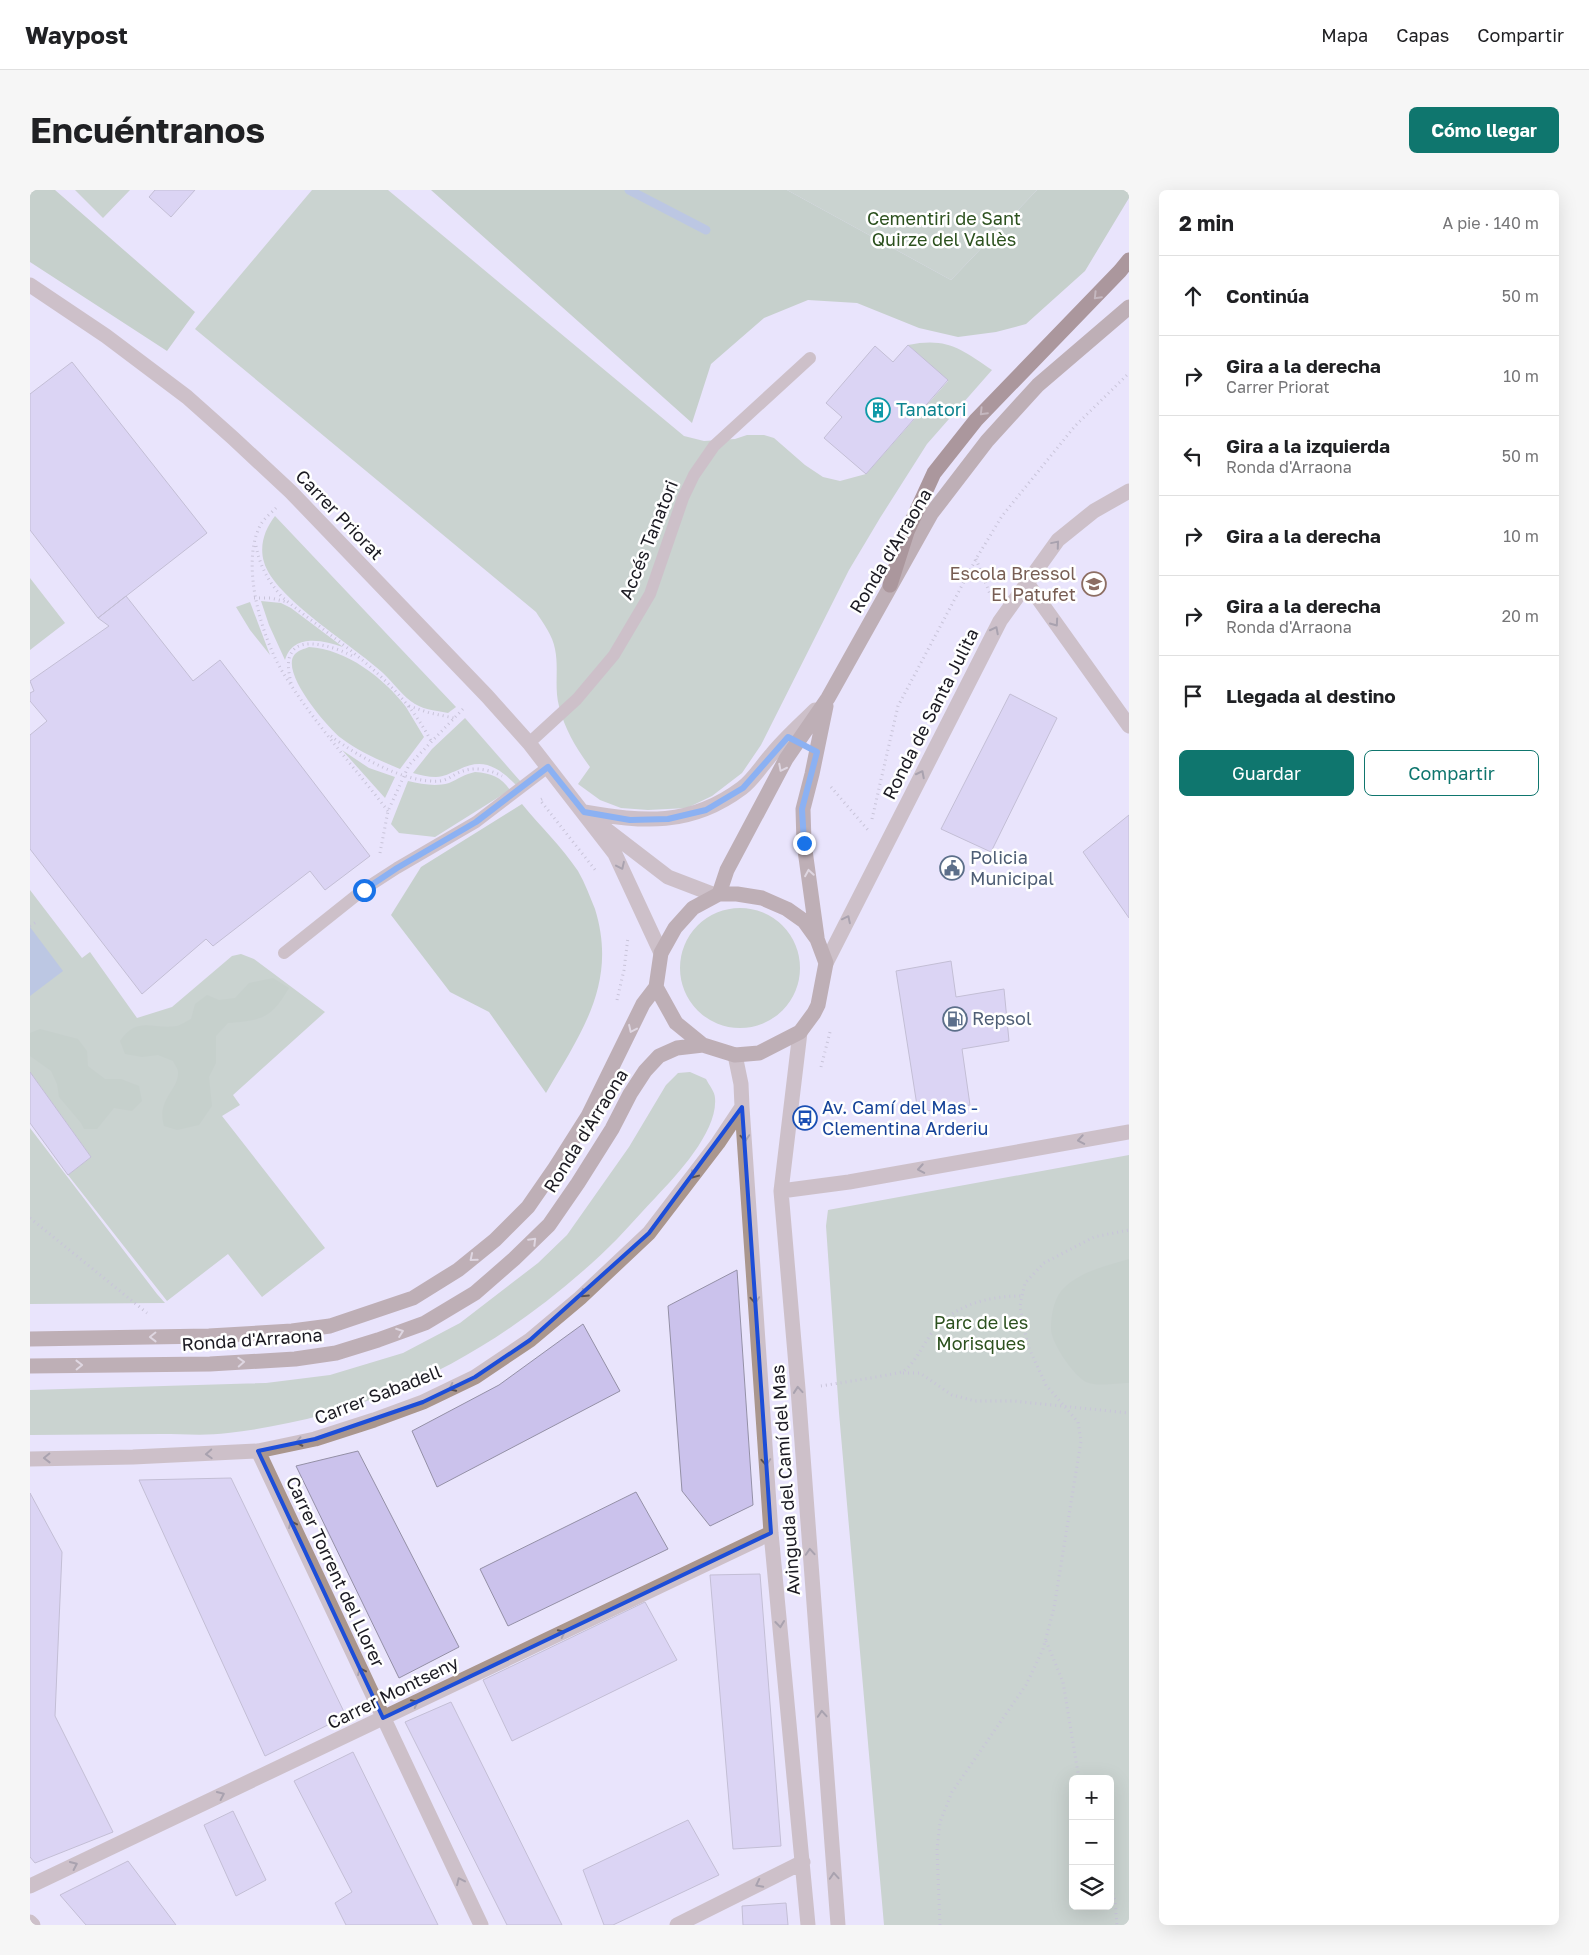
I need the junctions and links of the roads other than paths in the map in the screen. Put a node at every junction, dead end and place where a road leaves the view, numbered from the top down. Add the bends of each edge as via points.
1 (1129, 260) edge
2 (30, 285) edge
3 (1129, 307) edge
4 (810, 358) dead end
5 (1129, 491) edge
6 (1027, 583) junction
7 (890, 585) junction
8 (828, 698) junction
9 (1129, 726) edge
10 (529, 743) junction
11 (548, 767) junction
12 (584, 812) junction
13 (717, 895) junction
14 (817, 938) junction
15 (284, 953) dead end
16 (661, 953) junction
17 (826, 963) junction
18 (656, 987) junction
19 (800, 1032) junction
20 (703, 1045) junction
21 (735, 1055) junction
22 (742, 1107) junction
23 (1129, 1132) edge
24 (780, 1191) junction
25 (30, 1339) edge
26 (30, 1366) edge
27 (258, 1451) junction
28 (30, 1458) edge
29 (771, 1533) junction
30 (383, 1718) junction
31 (803, 1862) junction
32 (30, 1886) edge
33 (30, 1922) edge
34 (33, 1925) edge
35 (481, 1925) edge
36 (677, 1925) edge
37 (808, 1925) edge
38 (838, 1925) edge

1 -> 7 highway via 976,420 934,473 907,532
2 - 10 street, Carrer Priorat via 106,336 187,397 233,438 304,505
3 - 7 street, Ronda d'Arraona via 1038,385 987,440 931,514
4 - 10 lane, Accés Tanatori via 714,446 683,498 650,594 614,655 577,699
6 -> 5 street, Ronda de Santa Julita via 1058,540 1094,512
6 -> 9 street
17 -> 6 street, Ronda de Santa Julita via 1000,621
7 - 8 street, Ronda d'Arraona
8 - 12 street, Ronda d'Arraona via 773,752 743,788 706,810 668,819 630,820
8 -> 13 street, Ronda d'Arraona via 786,760
14 -> 8 street, Ronda d'Arraona via 802,809
10 - 11 street, Carrer Priorat
11 - 12 street, Carrer Priorat
11 - 15 lane via 476,822 374,883
12 - 13 street, Carrer Priorat via 668,877
12 -> 16 street, Carrer Priorat via 615,854
13 - 14 street via 762,898 804,921
13 - 16 street via 693,908 675,928
14 - 17 street
16 - 18 street
17 - 19 street via 818,1005
18 - 20 street via 676,1023
18 -> 25 street, Ronda d'Arraona via 643,1004 588,1116 528,1207 458,1270 413,1298 330,1326 292,1331
19 - 21 street via 758,1053
19 - 24 street, Avinguda del Camí del Mas
20 - 21 street
26 -> 20 street, Ronda d'Arraona via 210,1364 294,1359 336,1353 425,1323 474,1293 549,1225 607,1137 630,1094 659,1056 677,1048
21 - 22 street, Avinguda del Camí del Mas
22 -> 27 street, Carrer Sabadell via 649,1233 530,1340 475,1376 424,1402 315,1439
22 -> 29 street, Avinguda del Camí del Mas
23 -> 24 street via 849,1182
38 -> 24 street, Avinguda del Camí del Mas
27 -> 28 street, Carrer Sabadell
30 -> 27 street, Carrer Torrent del Llorer
30 -> 29 street, Carrer Montseny
29 -> 31 street, Avinguda del Camí del Mas
32 -> 30 street, Carrer Montseny
35 -> 30 street, Carrer Torrent del Llorer
31 -> 36 street
31 - 37 street, Avinguda del Camí del Mas
33 - 34 street

